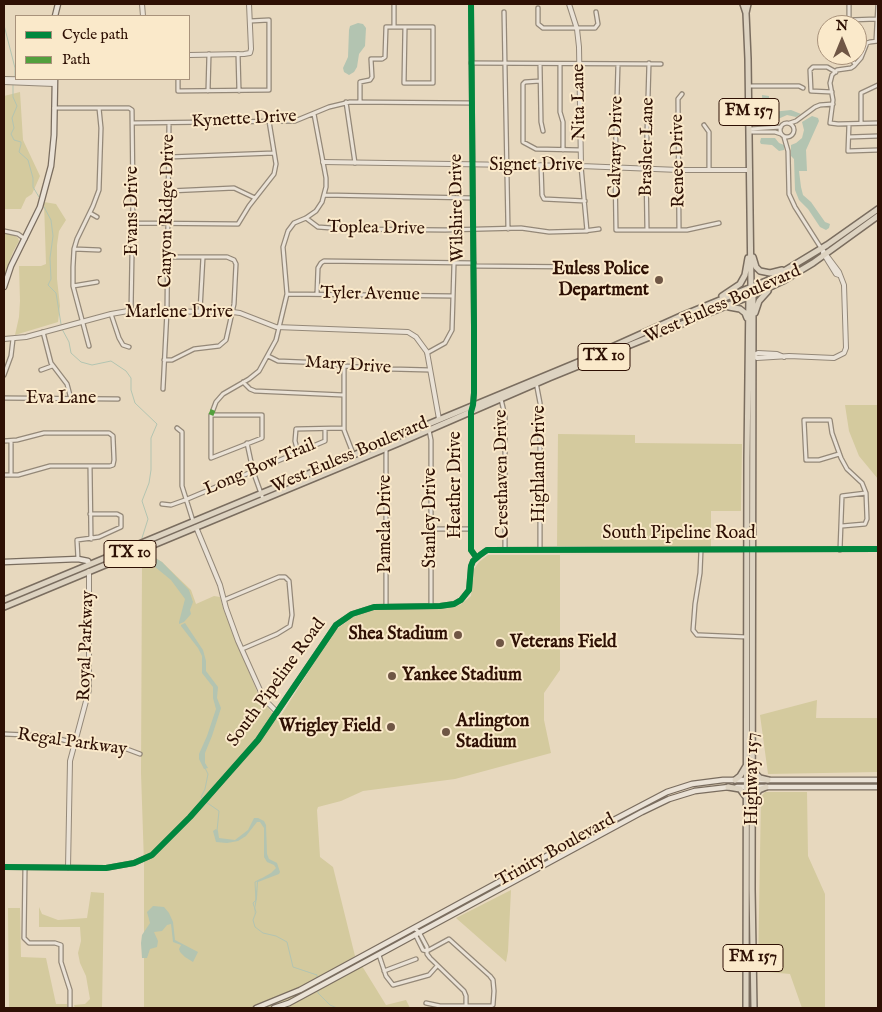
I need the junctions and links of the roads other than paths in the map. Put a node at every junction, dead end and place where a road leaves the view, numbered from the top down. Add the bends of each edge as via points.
1 (249, 4) edge
2 (394, 4) edge
3 (471, 4) edge
4 (569, 4) edge
5 (743, 4) edge
6 (748, 4) edge
7 (878, 4) edge
8 (538, 8) dead end
9 (504, 12) dead end
10 (596, 12) dead end
11 (746, 13) junction
12 (867, 19) edge
13 (876, 19) junction
14 (250, 21) junction
15 (405, 27) junction
16 (394, 28) junction
17 (577, 29) junction
18 (877, 41) edge
19 (208, 54) junction
20 (238, 54) junction
21 (190, 55) edge
22 (471, 63) junction
23 (649, 63) junction
24 (505, 64) junction
25 (540, 64) junction
26 (560, 64) junction
27 (580, 64) junction
28 (618, 64) junction
29 (661, 64) dead end
30 (855, 65) edge
31 (836, 72) junction
32 (178, 80) edge
33 (4, 81) edge
34 (55, 81) edge
35 (540, 81) junction
36 (878, 85) edge
37 (749, 86) junction
38 (803, 88) dead end
39 (208, 91) junction
40 (239, 91) junction
41 (832, 92) junction
42 (682, 94) dead end
43 (346, 102) junction
44 (360, 102) junction
45 (472, 103) junction
46 (833, 104) junction
47 (54, 108) junction
48 (100, 108) junction
49 (314, 114) junction
50 (804, 116) junction
51 (270, 121) junction
52 (133, 123) junction
53 (169, 123) junction
54 (790, 123) junction
55 (861, 123) junction
56 (878, 123) edge
57 (849, 124) junction
58 (704, 125) dead end
59 (781, 127) junction
60 (794, 128) junction
61 (750, 130) junction
62 (543, 131) dead end
63 (783, 135) junction
64 (791, 136) junction
65 (878, 136) edge
66 (849, 137) junction
67 (563, 150) junction
68 (580, 150) junction
69 (878, 150) edge
70 (788, 151) junction
71 (274, 153) junction
72 (169, 157) junction
73 (323, 162) junction
74 (356, 163) junction
75 (472, 165) junction
76 (541, 165) junction
77 (506, 166) junction
78 (581, 166) junction
79 (615, 167) junction
80 (646, 168) junction
81 (679, 170) junction
82 (709, 170) junction
83 (750, 170) junction
84 (169, 191) junction
85 (325, 195) junction
86 (254, 198) junction
87 (473, 198) junction
88 (585, 200) junction
89 (878, 209) edge
90 (90, 213) junction
91 (97, 216) dead end
92 (878, 216) edge
93 (306, 218) junction
94 (133, 223) junction
95 (719, 223) dead end
96 (168, 224) junction
97 (508, 229) junction
98 (599, 229) dead end
99 (474, 230) junction
100 (648, 230) junction
101 (680, 230) junction
102 (4, 231) edge
103 (587, 231) junction
104 (24, 239) junction
105 (821, 248) junction
106 (74, 249) junction
107 (99, 250) dead end
108 (751, 251) junction
109 (825, 254) junction
110 (168, 257) junction
111 (203, 257) junction
112 (454, 264) junction
113 (474, 265) junction
114 (794, 266) junction
115 (590, 267) dead end
116 (783, 281) junction
117 (97, 282) dead end
118 (73, 286) junction
119 (4, 287) edge
120 (751, 287) junction
121 (287, 294) junction
122 (318, 294) junction
123 (453, 296) junction
124 (751, 296) junction
125 (713, 302) junction
126 (724, 308) junction
127 (131, 311) junction
128 (167, 311) junction
129 (200, 311) junction
130 (233, 312) junction
131 (689, 313) junction
132 (111, 314) junction
133 (692, 320) junction
134 (82, 321) junction
135 (751, 324) junction
136 (280, 327) junction
137 (657, 327) junction
138 (43, 332) junction
139 (654, 336) junction
140 (4, 339) edge
141 (13, 339) junction
142 (89, 346) dead end
143 (129, 347) dead end
144 (427, 353) junction
145 (268, 356) junction
146 (751, 356) junction
147 (164, 360) junction
148 (52, 366) junction
149 (344, 366) junction
150 (41, 370) dead end
151 (430, 370) junction
152 (4, 374) edge
153 (243, 382) junction
154 (535, 382) junction
155 (163, 389) dead end
156 (343, 395) junction
157 (4, 398) edge
158 (501, 398) junction
159 (71, 399) junction
160 (118, 399) dead end
161 (473, 405) junction
162 (213, 410) dead end
163 (471, 412) junction
164 (439, 419) junction
165 (177, 428) dead end
166 (344, 428) junction
167 (325, 429) junction
168 (428, 430) junction
169 (4, 441) edge
170 (11, 441) junction
171 (247, 443) junction
172 (385, 445) junction
173 (298, 452) junction
174 (839, 454) junction
175 (354, 458) junction
176 (90, 466) junction
177 (253, 471) junction
178 (4, 475) edge
179 (11, 475) junction
180 (866, 493) junction
181 (262, 496) junction
182 (185, 500) junction
183 (162, 504) dead end
184 (90, 514) junction
185 (193, 521) junction
186 (842, 526) junction
187 (196, 527) junction
188 (431, 529) junction
189 (471, 529) junction
190 (91, 539) junction
191 (540, 549) junction
192 (878, 549) edge
193 (505, 550) junction
194 (701, 550) junction
195 (750, 550) junction
196 (840, 550) junction
197 (114, 554) junction
198 (476, 558) junction
199 (78, 559) junction
200 (4, 562) edge
201 (89, 564) junction
202 (89, 571) junction
203 (56, 585) junction
204 (20, 597) junction
205 (4, 600) edge
206 (224, 600) junction
207 (386, 606) junction
208 (431, 606) junction
209 (4, 607) edge
210 (750, 637) junction
211 (242, 649) junction
212 (277, 712) junction
213 (4, 734) edge
214 (74, 742) junction
215 (140, 754) dead end
216 (747, 765) junction
217 (752, 770) junction
218 (735, 780) junction
219 (747, 780) junction
220 (753, 780) junction
221 (768, 780) junction
222 (811, 780) junction
223 (878, 780) edge
224 (728, 787) junction
225 (750, 787) junction
226 (766, 787) junction
227 (811, 787) junction
228 (878, 787) edge
229 (747, 799) junction
230 (753, 802) junction
231 (627, 812) junction
232 (630, 818) junction
233 (550, 854) junction
234 (553, 860) junction
235 (4, 867) edge
236 (25, 868) junction
237 (68, 868) junction
238 (749, 884) junction
239 (463, 902) junction
240 (466, 906) junction
241 (414, 928) junction
242 (417, 933) junction
243 (418, 940) junction
244 (425, 943) junction
245 (427, 951) junction
246 (378, 954) junction
247 (416, 959) dead end
248 (437, 966) junction
249 (345, 969) junction
250 (384, 971) junction
251 (426, 1003) dead end
252 (466, 1005) junction
253 (70, 1008) edge
254 (256, 1008) edge
255 (276, 1008) edge
256 (746, 1008) edge
257 (754, 1008) edge

1 - 14 street
2 - 16 street
3 - 22 street, Wilshire Drive
4 - 17 street, Nita Lane
5 - 11 main road, FM 157
6 - 11 main road, FM 157
7 - 13 street
8 - 17 street via 540,28
9 - 24 street
10 - 17 street via 598,27
11 - 37 main road, FM 157
12 - 13 street
13 - 18 street
14 - 20 street via 250,53
14 - 40 street via 269,20 269,90
15 - 15 street via 433,27 433,83 404,83
15 - 16 street
16 - 44 street via 386,28 385,57 371,58 372,77 360,82
17 - 27 street, Nita Lane
19 - 20 street
19 - 21 street
19 - 39 street
20 - 40 street
22 - 24 street
22 - 45 street, Wilshire Drive
23 - 28 street
23 - 29 street
23 - 80 street, Brasher Lane
24 - 25 street
24 - 77 street
25 - 26 street
25 - 35 street
26 - 27 street
26 - 67 street
27 - 28 street
27 - 68 street, Nita Lane
28 - 79 street, Calvary Drive
30 - 31 street
31 - 41 street via 830,80
31 - 41 street via 827,67 811,69 811,91
32 - 39 street via 178,91
33 - 34 street
34 - 47 main road
35 - 62 street
35 - 67 street via 523,84 523,142 536,149
36 - 55 street via 861,93
37 - 38 street
37 - 61 main road, FM 157
39 - 40 street
41 - 46 street
42 - 81 street, Renee Drive via 678,99
43 - 44 street, Kynette Drive
43 - 49 street, Kynette Drive
43 - 74 street
44 - 45 street, Kynette Drive
45 - 75 street, Wilshire Drive
46 - 50 street via 820,104
46 - 57 street via 830,123
47 - 48 street
47 - 104 main road via 53,154 40,207
48 - 52 street, Evans Drive via 129,108
48 - 90 street via 99,190
49 - 51 street, Kynette Drive via 295,120
49 - 73 street
50 - 54 street
50 - 60 street
51 - 53 street, Kynette Drive
51 - 71 street
52 - 53 street, Kynette Drive
52 - 94 street, Evans Drive
53 - 72 street, Canyon Ridge Drive
54 - 59 street
54 - 60 street
55 - 56 street
55 - 57 street
57 - 66 street
58 - 82 street via 708,132
59 - 61 street
59 - 63 street
60 - 64 street
61 - 63 street
61 - 83 main road, FM 157
63 - 64 street
63 - 70 street
64 - 70 street
65 - 66 street
66 - 69 street via 848,151
67 - 68 street
68 - 78 street, Nita Lane
70 - 105 street via 788,188 795,206
71 - 72 street
71 - 86 street via 274,174
72 - 84 street, Canyon Ridge Drive
73 - 74 street, Signet Drive
73 - 85 street
74 - 75 street, Signet Drive
75 - 77 street, Signet Drive
75 - 87 street, Wilshire Drive
76 - 77 street, Signet Drive
76 - 78 street, Signet Drive
76 - 88 street via 544,199
77 - 97 street
78 - 79 street, Signet Drive
78 - 88 street, Nita Lane
79 - 80 street, Signet Drive
79 - 100 street, Calvary Drive via 616,230
80 - 81 street, Signet Drive
80 - 100 street, Brasher Lane
81 - 82 street, Signet Drive
81 - 101 street, Renee Drive
82 - 83 street, Signet Drive
83 - 108 main road, FM 157
84 - 86 street via 234,188
84 - 96 street, Canyon Ridge Drive
85 - 87 street
85 - 93 street via 316,211
86 - 96 street via 236,225
87 - 99 street, Wilshire Drive
88 - 103 street, Nita Lane
89 - 105 main road, West Euless Boulevard / TX 10
90 - 91 street
90 - 106 street
92 - 109 main road, West Euless Boulevard / TX 10
93 - 99 street, Toplea Drive via 318,227
93 - 121 street via 294,223 283,247
94 - 96 street
94 - 127 street, Evans Drive
95 - 101 street
96 - 110 street, Canyon Ridge Drive
97 - 99 street, Toplea Drive
97 - 103 street, Toplea Drive
98 - 103 street, Toplea Drive
99 - 113 street, Wilshire Drive
100 - 101 street
102 - 104 street
104 - 119 main road via 10,266
105 - 109 street
105 - 114 main road, West Euless Boulevard / TX 10
106 - 107 street
106 - 118 street
108 - 114 main road via 760,271 774,273
108 - 120 main road, FM 157
108 - 125 main road via 740,284
109 - 116 main road, West Euless Boulevard / TX 10
109 - 146 street via 843,281 845,290 844,353 834,358 758,353
110 - 111 street
110 - 128 street, Canyon Ridge Drive
111 - 129 street
111 - 130 street via 227,257 235,262
112 - 113 street
112 - 122 street via 324,261 318,268
112 - 123 street
113 - 115 street
113 - 161 street, Wilshire Drive
114 - 120 main road, West Euless Boulevard / TX 10
116 - 124 main road, West Euless Boulevard / TX 10
116 - 135 main road via 763,295
117 - 118 street
118 - 134 street
120 - 124 main road, FM 157
120 - 125 main road, West Euless Boulevard / TX 10
121 - 122 street, Tyler Avenue
121 - 136 street
122 - 123 street, Tyler Avenue
123 - 144 street via 450,335 442,345
124 - 126 main road, West Euless Boulevard / TX 10
124 - 135 main road, FM 157
125 - 131 main road, West Euless Boulevard / TX 10
126 - 133 main road, West Euless Boulevard / TX 10
126 - 135 main road via 744,311
127 - 128 street, Marlene Drive
127 - 132 street, Marlene Drive
128 - 129 street, Marlene Drive
128 - 147 street, Canyon Ridge Drive
129 - 130 street, Marlene Drive
130 - 136 street, Marlene Drive
130 - 147 street via 223,344 194,349 172,360
131 - 133 main road
131 - 137 main road, West Euless Boulevard / TX 10
132 - 134 street, Marlene Drive
132 - 143 street via 119,338 123,345
133 - 139 main road, West Euless Boulevard / TX 10
134 - 138 street, Marlene Drive
134 - 142 street
135 - 146 main road, FM 157
136 - 144 street, Marlene Drive via 403,331 416,337
136 - 145 street
137 - 139 main road
137 - 154 main road, West Euless Boulevard / TX 10
138 - 141 street, Marlene Drive
138 - 148 street
139 - 154 main road, West Euless Boulevard / TX 10
140 - 141 street, Marlene Drive
141 - 152 street
144 - 151 street
145 - 149 street, Mary Drive via 278,361
145 - 153 street via 259,371
146 - 195 main road, FM 157
147 - 155 street, Canyon Ridge Drive
148 - 150 street
148 - 159 street via 67,384
149 - 151 street, Mary Drive
149 - 156 street
151 - 164 street
153 - 156 street via 255,391
153 - 162 street via 223,394
154 - 158 main road, West Euless Boulevard / TX 10
154 - 161 main road, West Euless Boulevard / TX 10
154 - 191 street, Highland Drive via 540,403
156 - 166 street
157 - 159 street, Eva Lane
158 - 163 main road, West Euless Boulevard / TX 10
158 - 193 street, Cresthaven Drive via 505,419
159 - 160 street, Eva Lane
161 - 163 street, Wilshire Drive
161 - 164 main road, West Euless Boulevard / TX 10
163 - 168 main road, West Euless Boulevard / TX 10
163 - 189 street, Heather Drive
164 - 172 main road, West Euless Boulevard / TX 10
165 - 182 street via 182,432 180,464
166 - 167 street
166 - 175 street
167 - 173 street, Long Bow Trail via 325,441
167 - 173 street via 296,429
168 - 172 main road, West Euless Boulevard / TX 10
168 - 188 street, Stanley Drive via 431,440
169 - 170 street
170 - 176 street via 44,433 111,433 114,436 113,465
170 - 179 street
171 - 171 street via 211,458 212,415 262,415 262,438
171 - 177 street
172 - 175 main road, West Euless Boulevard / TX 10
172 - 207 street, Pamela Drive
173 - 177 street, Long Bow Trail
174 - 174 street via 830,420 804,420 806,460
174 - 180 street
175 - 181 main road, West Euless Boulevard / TX 10
176 - 179 street via 50,466
176 - 184 street
177 - 181 street
177 - 182 street, Long Bow Trail
178 - 179 street
180 - 186 street via 842,496
180 - 186 street via 865,524
181 - 185 main road, West Euless Boulevard / TX 10
181 - 187 main road, West Euless Boulevard / TX 10
182 - 183 street, Long Bow Trail via 171,505
182 - 185 street
184 - 190 street
184 - 190 street via 121,516 120,527
185 - 187 main road
185 - 197 main road, West Euless Boulevard / TX 10
186 - 196 street
187 - 202 main road, West Euless Boulevard / TX 10
187 - 206 street
188 - 189 street
188 - 208 street, Stanley Drive
189 - 198 street, Heather Drive via 471,550
190 - 199 street via 77,540
191 - 193 street, South Pipeline Road
191 - 194 street, South Pipeline Road
192 - 196 street, South Pipeline Road
193 - 198 street, South Pipeline Road via 487,550
194 - 195 street, South Pipeline Road
194 - 210 street via 693,630 700,636
195 - 196 street, South Pipeline Road
195 - 210 main road, Highway 157 / FM 157
197 - 201 main road, West Euless Boulevard / TX 10
197 - 202 main road
198 - 208 street, South Pipeline Road via 464,598 452,605
199 - 200 main road
199 - 201 main road
201 - 203 main road via 86,569
201 - 204 main road, West Euless Boulevard / TX 10
202 - 203 main road, West Euless Boulevard / TX 10
202 - 214 street, Royal Parkway via 89,690
203 - 204 main road, West Euless Boulevard / TX 10
204 - 205 main road, West Euless Boulevard / TX 10
204 - 209 main road, West Euless Boulevard / TX 10
206 - 211 street
206 - 211 street via 279,577 286,577 289,581 290,626
207 - 208 street, South Pipeline Road
207 - 212 street, South Pipeline Road via 363,609 336,625
210 - 216 main road, Highway 157 / FM 157
210 - 217 main road, Highway 157 / FM 157
211 - 212 street via 263,698
212 - 237 street, South Pipeline Road via 252,747 152,855 142,861 106,868
213 - 214 street, Regal Parkway via 49,736
214 - 215 street, Regal Parkway via 85,746 124,748
214 - 237 street, Royal Parkway via 69,776
216 - 218 main road
216 - 219 main road, Highway 157 / FM 157
217 - 220 main road, Highway 157 / FM 157
217 - 221 main road
218 - 219 main road, Trinity Boulevard
218 - 231 main road, Trinity Boulevard via 683,786
219 - 220 main road, Trinity Boulevard
219 - 225 main road, Highway 157 / FM 157
220 - 221 main road, Trinity Boulevard
220 - 225 main road, Highway 157 / FM 157
221 - 222 main road, Trinity Boulevard
222 - 223 main road, Trinity Boulevard
222 - 227 main road
224 - 225 main road, Trinity Boulevard
224 - 229 main road via 740,789
224 - 232 main road, Trinity Boulevard via 687,793
225 - 226 main road, Trinity Boulevard
225 - 229 main road, Highway 157 / FM 157
225 - 230 main road, Highway 157 / FM 157
226 - 227 main road, Trinity Boulevard
226 - 230 main road via 759,790
227 - 228 main road, Trinity Boulevard
229 - 238 main road, Highway 157 / FM 157
230 - 238 main road, Highway 157 / FM 157
231 - 232 main road
231 - 233 main road, Trinity Boulevard
232 - 234 main road, Trinity Boulevard
233 - 234 main road
233 - 239 main road, Trinity Boulevard
234 - 240 main road, Trinity Boulevard
235 - 236 street, South Pipeline Road
236 - 237 street, South Pipeline Road
236 - 253 street via 24,938 30,943 61,945 61,962 70,990
238 - 256 main road, Highway 157 / FM 157
238 - 257 main road, Highway 157 / FM 157
239 - 240 main road
239 - 241 main road, Trinity Boulevard
240 - 242 main road, Trinity Boulevard
241 - 242 street
241 - 249 main road, Trinity Boulevard
242 - 243 street
242 - 244 street
242 - 246 main road, Trinity Boulevard
243 - 244 street
243 - 245 street
244 - 245 street
245 - 248 street
245 - 252 street via 449,939 490,976 494,986 493,1005
246 - 249 main road, Trinity Boulevard
246 - 250 street
247 - 250 street
248 - 250 street via 429,975 393,985
248 - 252 street via 460,986 466,996
249 - 254 main road, Trinity Boulevard
249 - 255 main road, Trinity Boulevard
251 - 252 street

